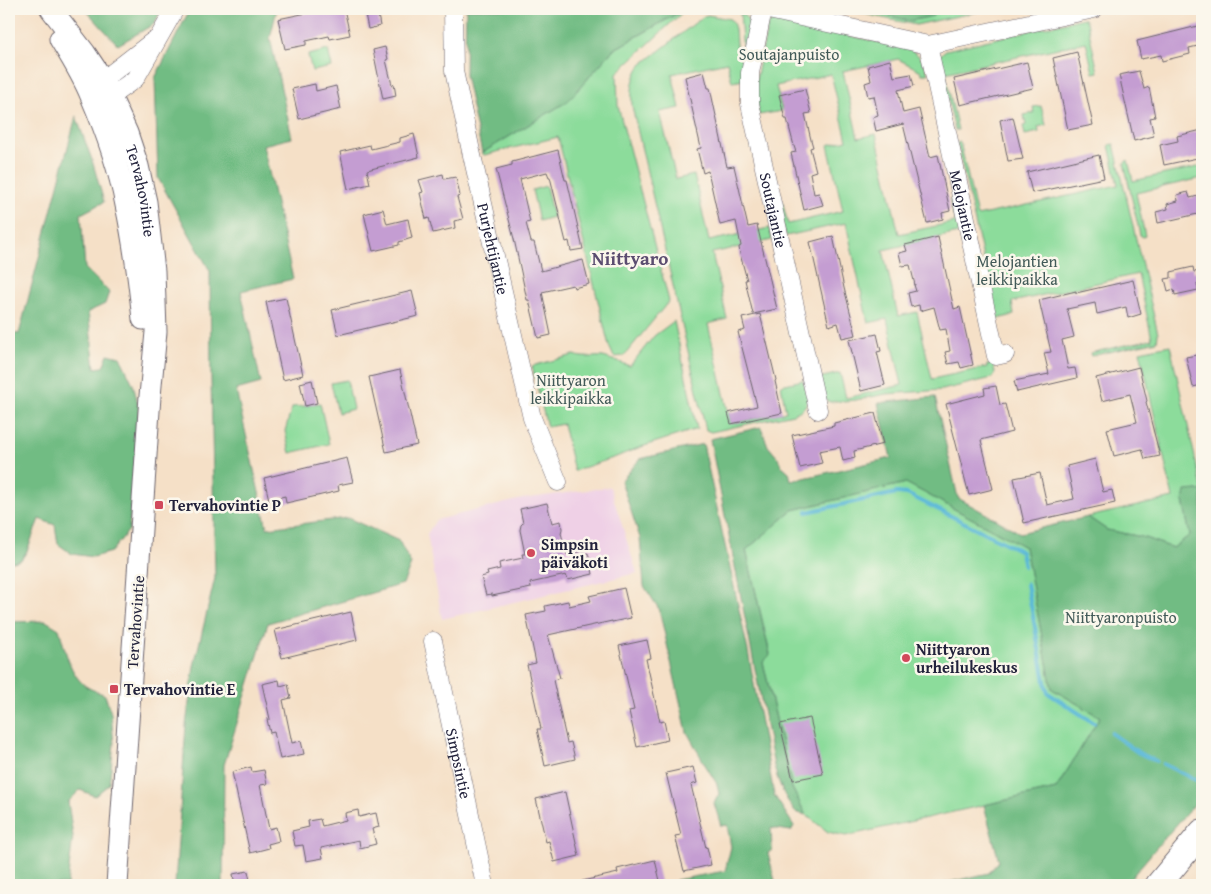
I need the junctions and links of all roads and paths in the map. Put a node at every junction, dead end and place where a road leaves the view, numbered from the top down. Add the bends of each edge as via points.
1 (43, 9) edge
2 (51, 9) edge
3 (175, 9) edge
4 (453, 9) edge
5 (763, 9) edge
6 (1094, 9) edge
7 (928, 45) junction
8 (101, 90) junction
9 (1005, 354) dead end
10 (818, 410) dead end
11 (558, 482) dead end
12 (433, 641) dead end
13 (1202, 832) edge
14 (118, 883) edge
15 (485, 885) edge
16 (1158, 885) edge

1 - 8 main road, Tervahovintie
2 - 8 main road, Tervahovintie via 85,53
3 - 8 street via 159,37
4 - 11 street, Purjehtijantie via 454,71 471,152 532,418
5 - 7 street
5 - 10 street, Soutajantie via 750,73 750,104
6 - 7 street
7 - 9 street, Melojantie via 996,356
8 - 14 main road, Tervahovintie via 128,133 138,166 154,271 156,332
12 - 15 street, Simpsintie
13 - 16 highway

